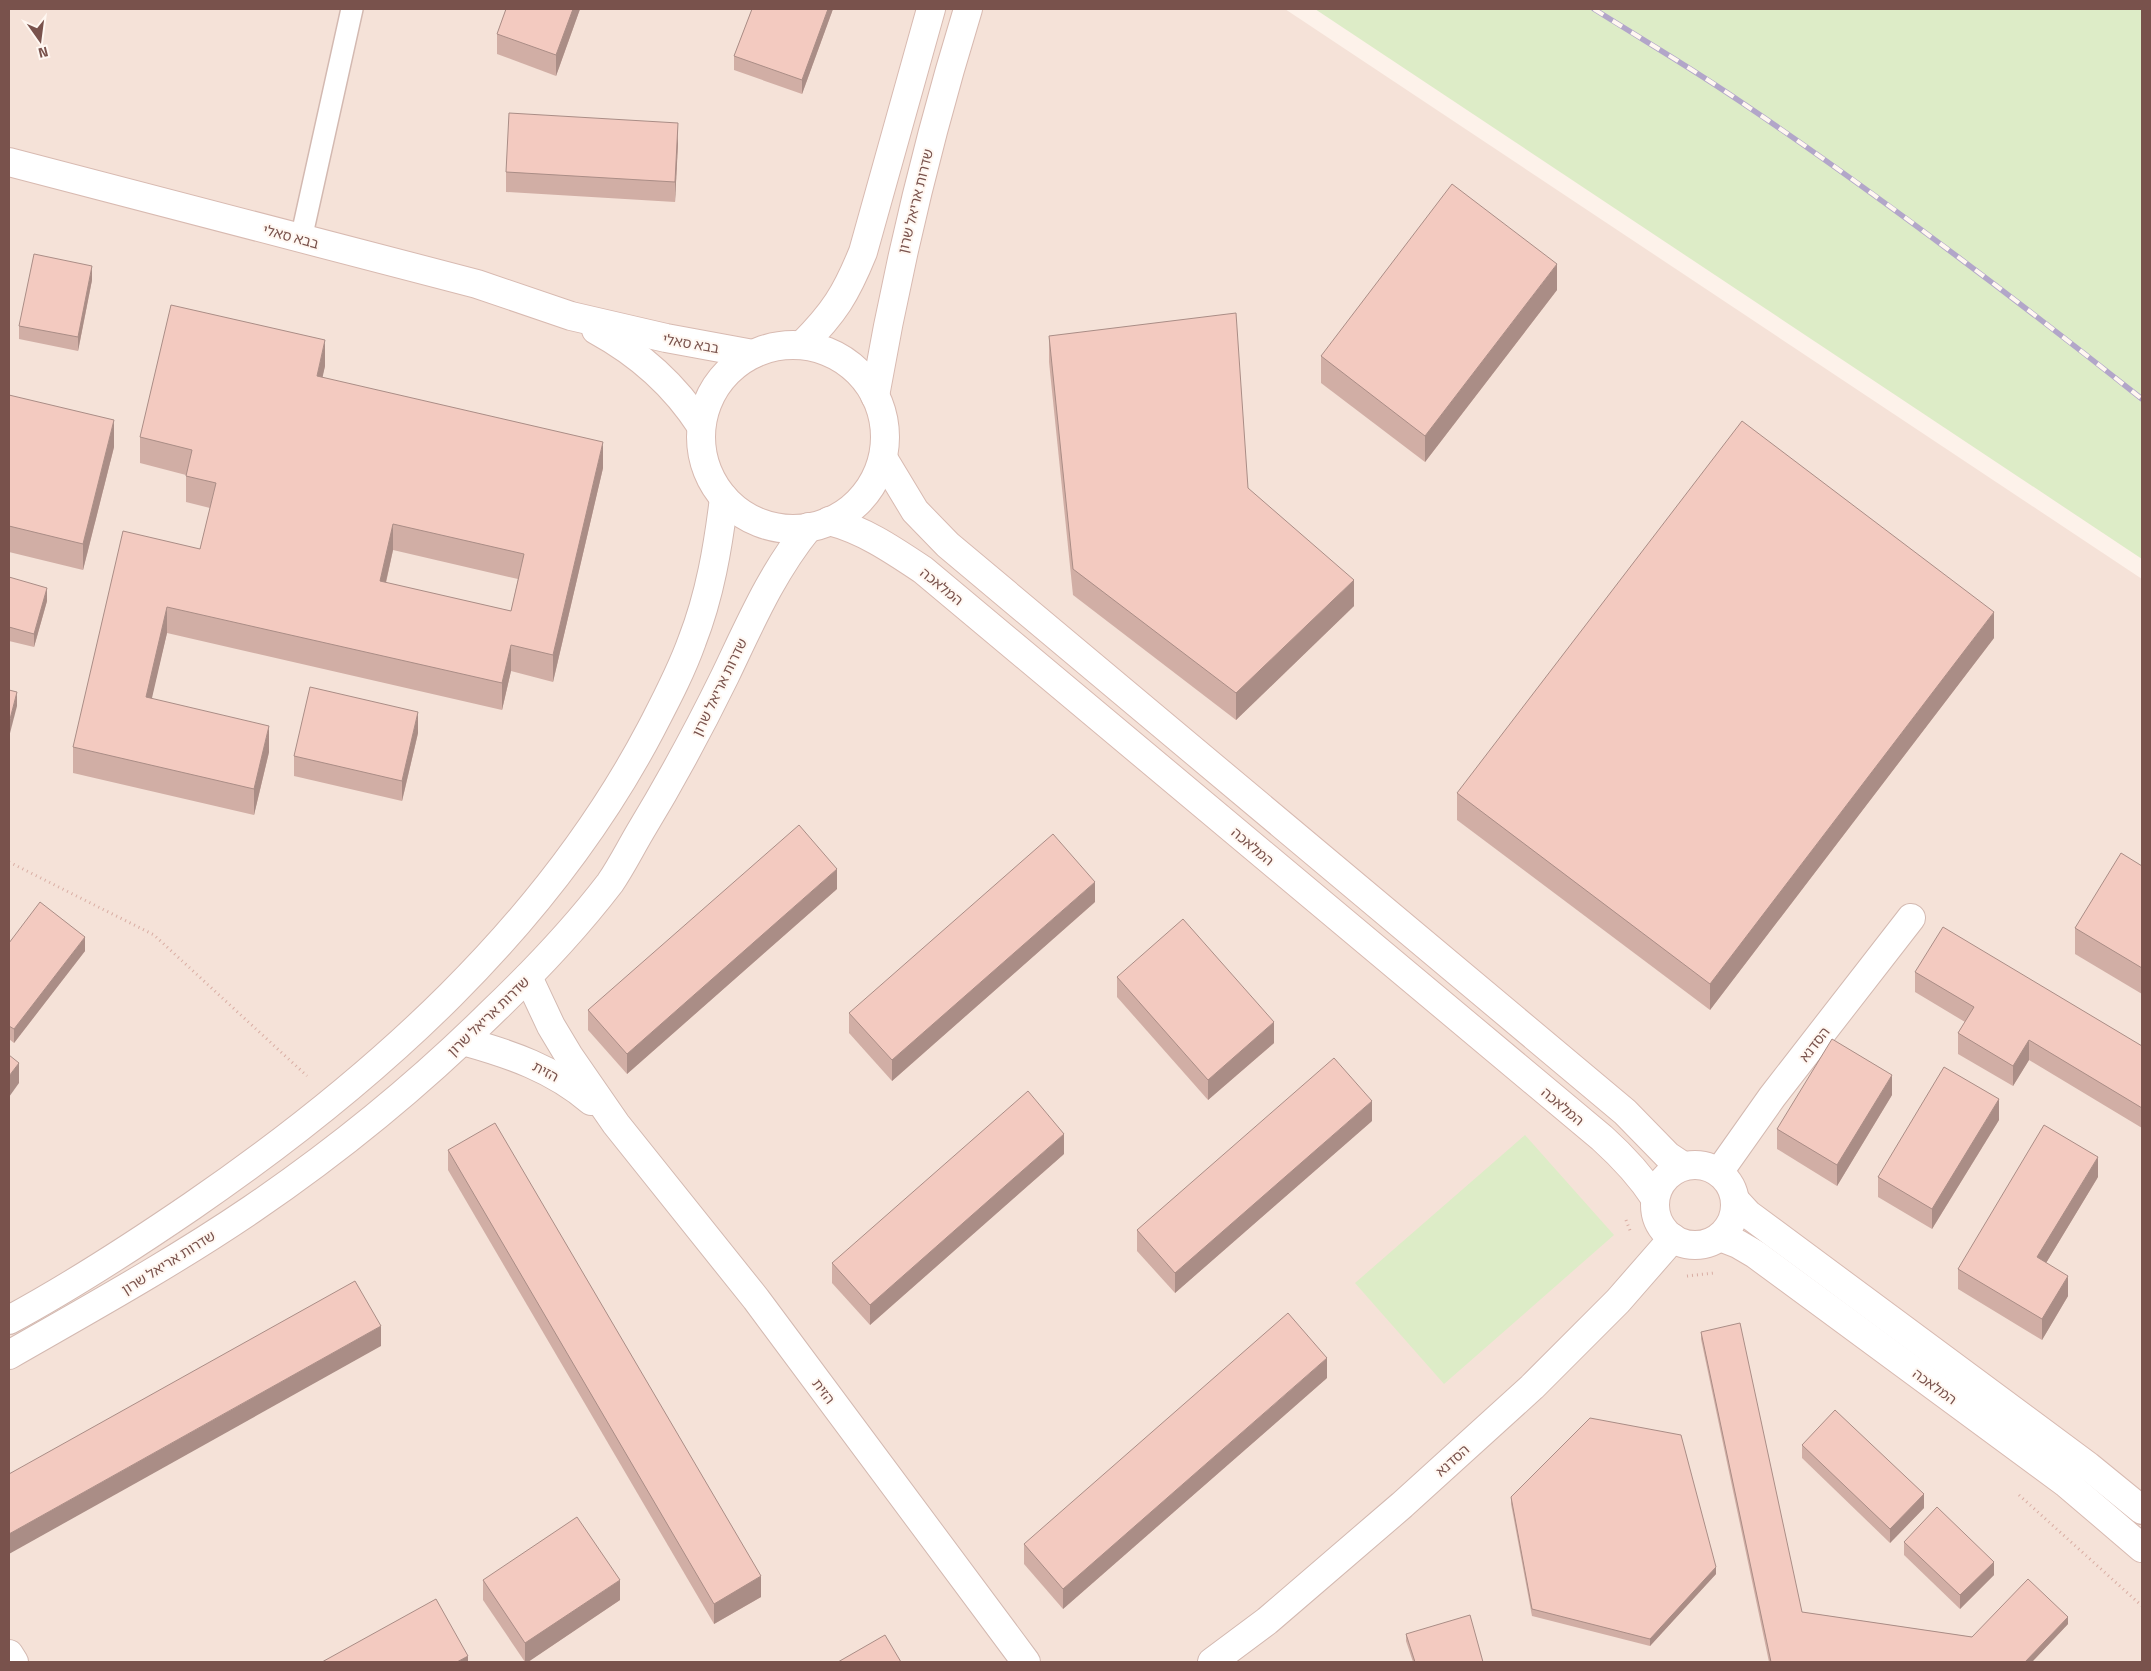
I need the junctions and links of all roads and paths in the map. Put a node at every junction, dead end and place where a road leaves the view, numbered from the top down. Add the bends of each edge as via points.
1 (352, 9) edge
2 (931, 9) edge
3 (968, 9) edge
4 (9, 162) edge
5 (301, 239) junction
6 (571, 316) junction
7 (802, 345) junction
8 (753, 354) junction
9 (875, 396) junction
10 (701, 426) junction
11 (883, 458) junction
12 (724, 498) junction
13 (819, 524) junction
14 (9, 862) edge
15 (1911, 918) dead end
16 (528, 977) junction
17 (463, 1041) junction
18 (333, 1101) junction
19 (616, 1124) junction
20 (1683, 1166) junction
21 (1719, 1172) junction
22 (1655, 1198) junction
23 (1736, 1201) junction
24 (1720, 1237) junction
25 (1673, 1238) junction
26 (9, 1320) edge
27 (9, 1355) edge
28 (2142, 1510) edge
29 (2142, 1548) edge
30 (9, 1654) edge
31 (14, 1662) edge
32 (1026, 1662) edge
33 (1212, 1662) edge

1 - 5 lane
2 - 7 main road via 863,252 849,286 828,319
3 - 9 main road, שדרות אריאל שרון via 941,99 896,279
4 - 5 main road, בבא סאלי
5 - 6 main road, בבא סאלי via 477,284
6 - 8 main road, בבא סאלי
6 - 10 main road, בבא סאלי via 644,360 670,384
7 - 8 main road via 781,346
7 - 9 main road via 823,350 848,363
8 - 10 main road via 720,380 706,405
9 - 11 main road via 884,422
10 - 12 main road via 704,461 715,487
11 - 13 main road via 868,490 848,510
11 - 20 main road via 915,511 948,545 1625,1112 1668,1156
12 - 13 main road via 744,516 769,526 782,528
12 - 18 main road via 717,552 692,642 673,688 634,762 587,837 536,901 469,976 406,1039
13 - 16 main road, שדרות אריאל שרון via 776,572 680,764 611,881
13 - 22 main road, המלאכה via 849,526 923,570 1602,1138 1626,1159
14 - 18 path via 154,935
15 - 21 main road, הסדנא via 1772,1097
16 - 17 main road, שדרות אריאל שרון
16 - 19 main road, הזית via 551,1026
17 - 19 main road, הזית via 529,1062 559,1078
17 - 27 main road, שדרות אריאל שרון via 364,1126 251,1210 95,1307
18 - 26 main road via 283,1142 142,1240
19 - 32 main road, הזית via 756,1299
20 - 21 main road via 1709,1166
20 - 22 main road via 1664,1178
21 - 23 main road via 1730,1183
22 - 25 main road via 1655,1212 1660,1224
23 - 24 main road via 1733,1220
23 - 28 main road, המלאכה via 1748,1214 2088,1466
24 - 25 main road via 1691,1245
24 - 29 main road, המלאכה via 1744,1247 2067,1484
25 - 33 main road, הסדנא via 1618,1301 1532,1387 1395,1512 1267,1622
30 - 31 main road

